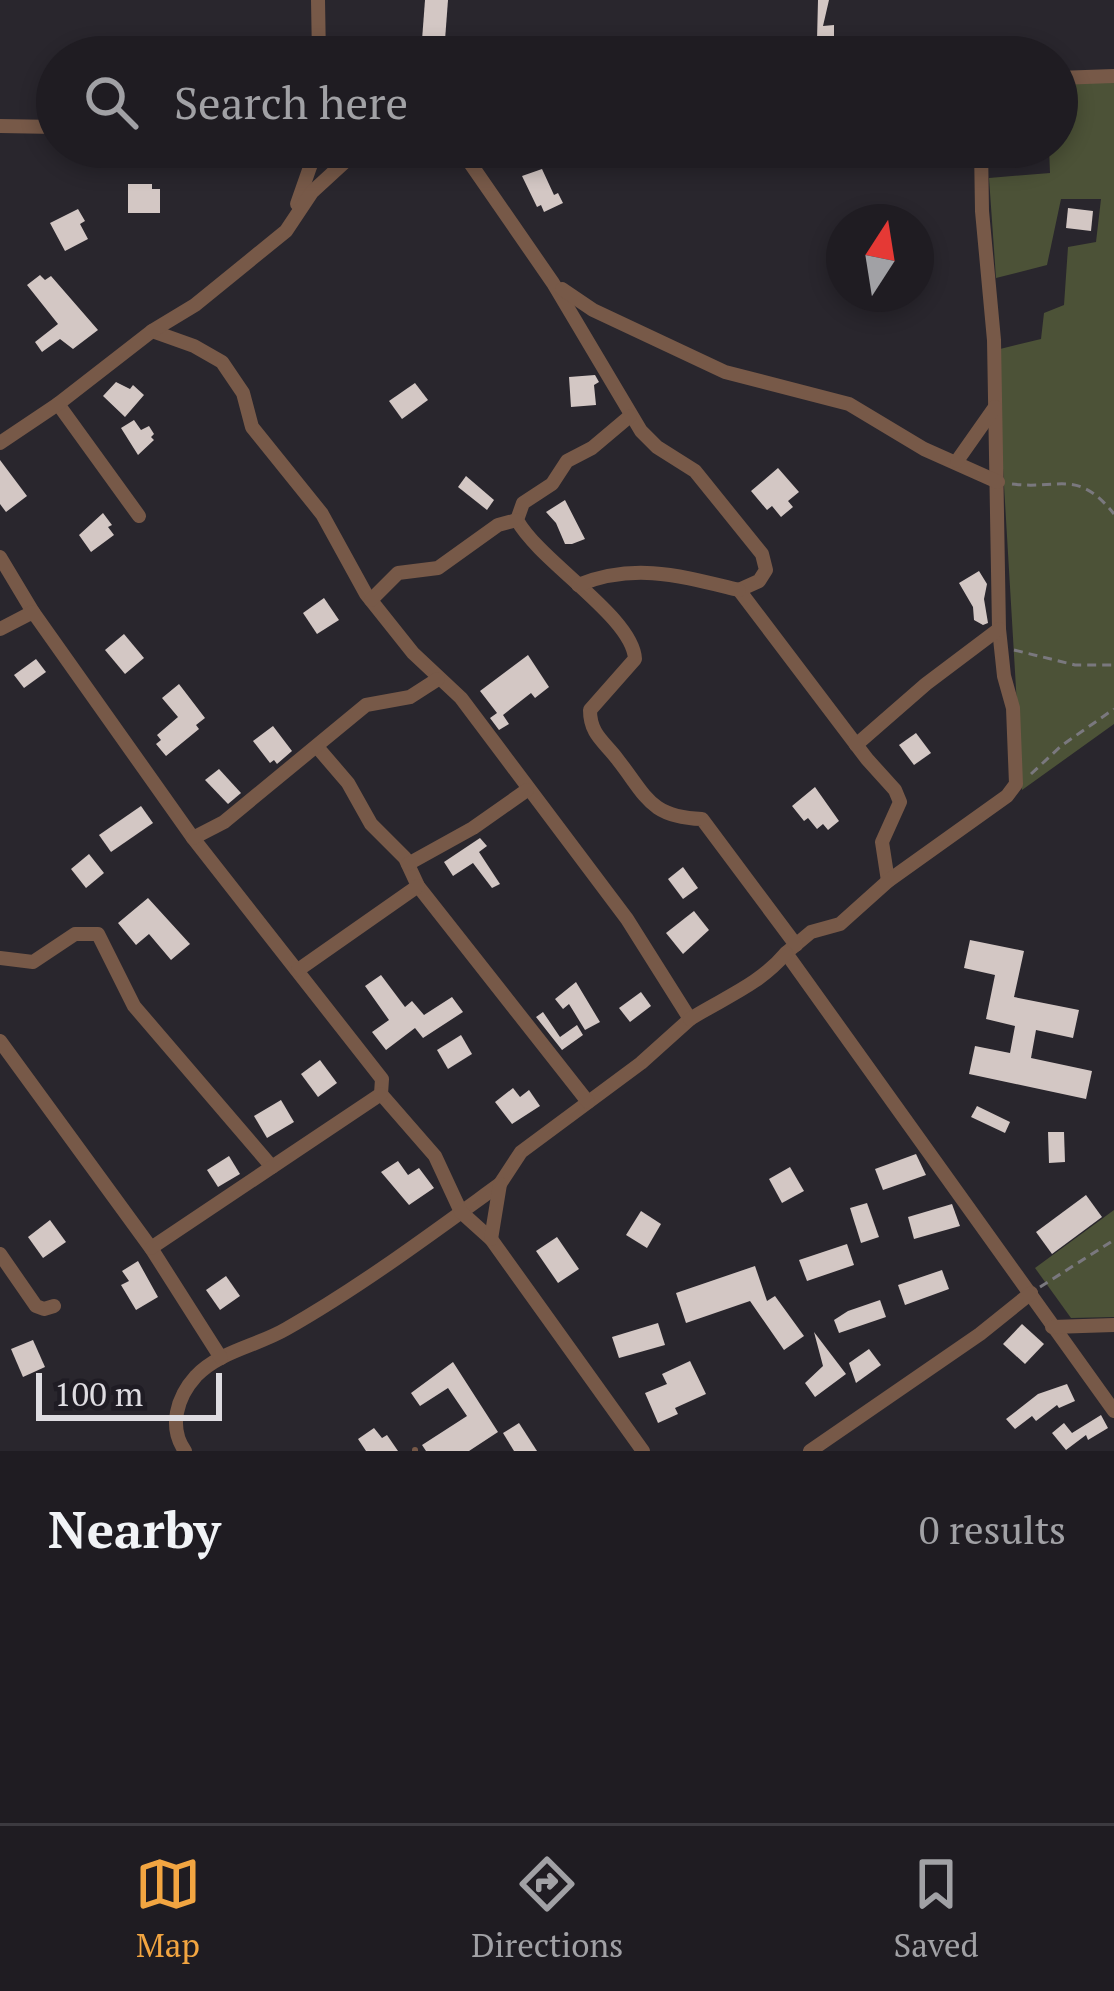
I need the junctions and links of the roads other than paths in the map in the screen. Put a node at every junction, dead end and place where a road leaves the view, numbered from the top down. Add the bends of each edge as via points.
1 (318, 0) edge
2 (319, 36) edge
3 (1114, 76) edge
4 (1078, 77) edge
5 (0, 125) edge
6 (36, 126) edge
7 (309, 168) edge
8 (338, 168) edge
9 (474, 168) edge
10 (981, 168) edge
11 (286, 231) junction
12 (553, 283) junction
13 (152, 331) junction
14 (58, 404) junction
15 (995, 407) junction
16 (631, 416) junction
17 (0, 443) edge
18 (957, 461) junction
19 (998, 482) junction
20 (139, 516) dead end
21 (517, 520) junction
22 (0, 557) edge
23 (578, 585) junction
24 (739, 590) junction
25 (370, 600) junction
26 (33, 612) junction
27 (0, 629) edge
28 (999, 629) junction
29 (438, 679) junction
30 (856, 745) junction
31 (318, 748) junction
32 (527, 790) junction
33 (193, 838) junction
34 (408, 864) junction
35 (888, 881) junction
36 (418, 886) junction
37 (791, 949) junction
38 (0, 958) edge
39 (298, 970) junction
40 (690, 1019) junction
41 (0, 1041) edge
42 (381, 1094) junction
43 (588, 1102) junction
44 (272, 1167) junction
45 (500, 1184) junction
46 (461, 1212) junction
47 (491, 1239) junction
48 (151, 1248) junction
49 (0, 1254) edge
50 (1031, 1293) junction
51 (54, 1306) dead end
52 (1114, 1325) edge
53 (1052, 1327) junction
54 (221, 1358) junction
55 (1114, 1411) edge
56 (185, 1451) edge
57 (643, 1451) edge
58 (810, 1451) edge

1 - 2 street
3 - 4 street
5 - 6 street
7 - 11 street
8 - 11 street
9 - 12 street
10 - 15 street
11 - 13 street
12 - 16 street
12 - 18 street via 725,372 829,396
13 - 14 street
13 - 25 street via 221,362 243,392 253,427 322,514
14 - 17 street
14 - 20 street
15 - 18 street
15 - 19 street
16 - 21 street via 567,461 552,484 523,503
16 - 24 street via 657,447 695,471 762,554 759,581
18 - 19 street
19 - 28 street
21 - 23 street
21 - 25 street via 438,568 398,573
22 - 26 street
23 - 24 street via 644,570
23 - 37 street via 634,646 635,659 590,710 598,740 646,802 675,818 702,819
24 - 30 street
25 - 29 street
26 - 27 street
26 - 33 street
28 - 30 street
28 - 35 street via 1016,784
29 - 31 street via 410,697 366,705
29 - 32 street via 461,698
30 - 35 street via 900,802 882,842
31 - 33 street
31 - 34 street
32 - 34 street
32 - 40 street via 627,919
33 - 39 street
34 - 36 street
35 - 37 street via 839,924
36 - 39 street
36 - 43 street
37 - 40 street via 747,989
37 - 50 street
38 - 44 street via 33,962 75,934 98,934 134,1006
39 - 42 street via 382,1079
40 - 43 street
41 - 48 street
42 - 44 street
42 - 46 street via 435,1156
43 - 45 street via 521,1153
44 - 48 street
45 - 46 street
45 - 47 street
46 - 47 street
46 - 54 street via 285,1330
47 - 57 street
48 - 54 street
49 - 51 street via 36,1306
50 - 53 street
50 - 58 street
52 - 53 street
53 - 55 street
54 - 56 street via 196,1376 175,1415

